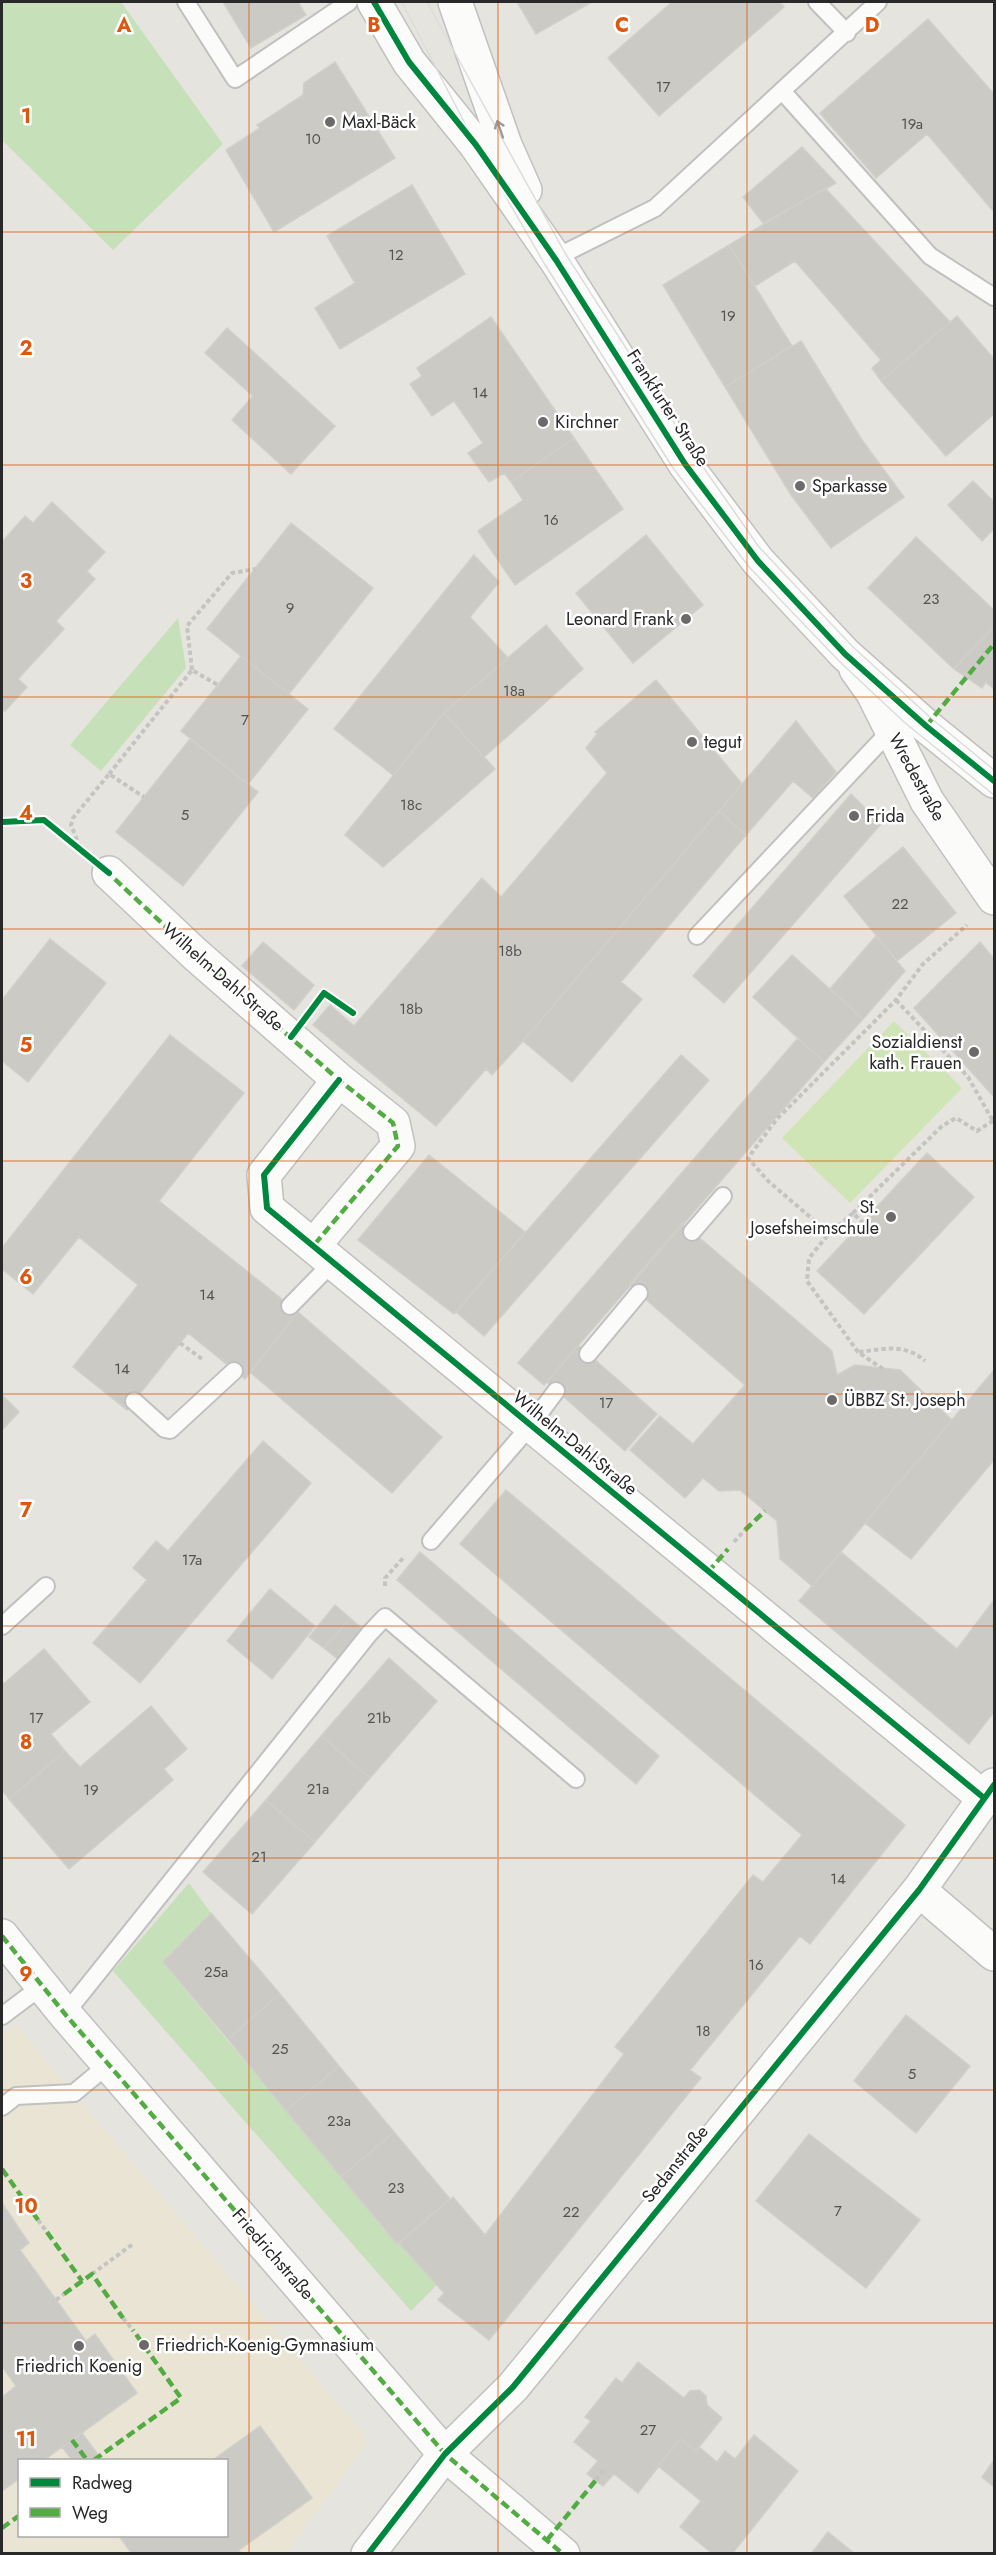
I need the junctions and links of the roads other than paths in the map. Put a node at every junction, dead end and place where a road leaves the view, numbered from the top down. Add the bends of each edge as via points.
1 (186, 2) edge
2 (349, 2) edge
3 (374, 2) edge
4 (455, 2) edge
5 (817, 2) edge
6 (879, 2) edge
7 (847, 33) junction
8 (783, 92) junction
9 (556, 260) junction
10 (994, 297) edge
11 (845, 654) junction
12 (891, 730) junction
13 (994, 781) edge
14 (109, 873) dead end
15 (994, 898) edge
16 (697, 936) dead end
17 (339, 1080) junction
18 (723, 1196) dead end
19 (693, 1232) dead end
20 (324, 1253) junction
21 (639, 1293) dead end
22 (290, 1306) dead end
23 (588, 1354) dead end
24 (234, 1371) dead end
25 (556, 1391) dead end
26 (134, 1401) dead end
27 (530, 1426) junction
28 (431, 1541) dead end
29 (46, 1586) dead end
30 (2, 1626) edge
31 (576, 1779) dead end
32 (989, 1792) edge
33 (919, 1890) junction
34 (2, 1936) edge
35 (994, 1954) edge
36 (42, 1986) junction
37 (65, 2014) junction
38 (2, 2016) edge
39 (109, 2064) junction
40 (2, 2107) edge
41 (445, 2454) junction
42 (368, 2553) edge
43 (562, 2553) edge

1 - 2 lane via 235,79
3 - 9 street, Frankfurter Straße via 409,62 476,145
9 -> 4 street, Frankfurter Straße via 505,145
5 - 7 lane
6 - 7 lane
7 - 8 lane
8 - 9 lane via 655,208
8 - 10 lane via 930,256
9 - 11 street, Frankfurter Straße via 685,464 758,561
11 - 12 street, Wredestraße via 873,693
11 - 13 street, Frankfurter Straße
12 - 15 street, Wredestraße via 927,801
12 - 16 lane
14 - 17 street, Wilhelm-Dahl-Straße
17 - 20 street, Wilhelm-Dahl-Straße via 393,1123 399,1146
17 - 20 street, Wilhelm-Dahl-Straße via 264,1175 267,1208
18 - 19 lane
20 - 22 lane
20 - 27 street, Wilhelm-Dahl-Straße
21 - 23 lane
24 - 26 lane via 170,1430
25 - 27 lane
27 - 28 lane
27 - 32 street, Wilhelm-Dahl-Straße
29 - 30 lane
31 - 37 lane via 385,1617
32 - 33 street, Sedanstraße
33 - 35 street
33 - 41 street, Sedanstraße via 513,2387
34 - 36 street, Friedrichstraße
36 - 37 street, Friedrichstraße
36 - 38 lane
37 - 39 street, Friedrichstraße
39 - 40 lane via 74,2093 16,2096
39 - 41 street, Friedrichstraße
41 - 42 street, Sedanstraße
41 - 43 street, Friedrichstraße

